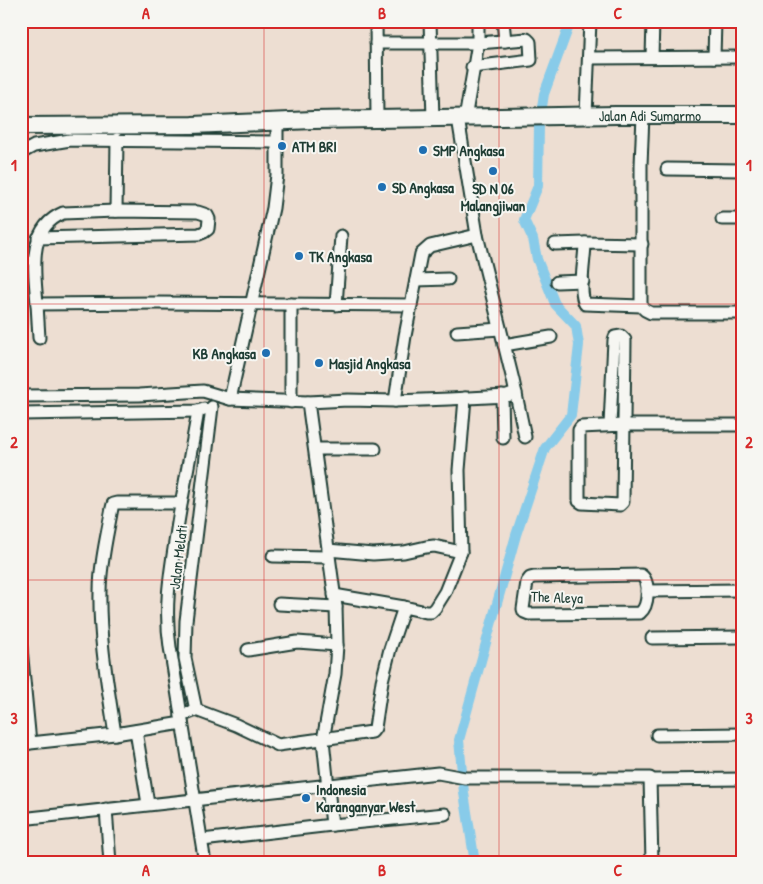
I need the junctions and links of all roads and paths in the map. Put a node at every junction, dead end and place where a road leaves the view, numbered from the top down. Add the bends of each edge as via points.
1 (376, 21) edge
2 (430, 21) edge
3 (478, 21) edge
4 (504, 21) edge
5 (590, 21) edge
6 (653, 21) edge
7 (715, 21) edge
8 (505, 41) junction
9 (432, 42) junction
10 (376, 43) junction
11 (478, 43) junction
12 (652, 57) junction
13 (714, 57) junction
14 (742, 57) edge
15 (589, 58) junction
16 (472, 67) junction
17 (643, 115) junction
18 (742, 115) edge
19 (586, 116) junction
20 (462, 118) junction
21 (377, 119) junction
22 (433, 119) junction
23 (277, 122) junction
24 (21, 126) edge
25 (117, 139) junction
26 (277, 142) junction
27 (21, 153) edge
28 (667, 169) dead end
29 (742, 170) edge
30 (116, 211) junction
31 (742, 219) edge
32 (722, 220) dead end
33 (477, 235) junction
34 (341, 236) dead end
35 (38, 238) junction
36 (585, 243) junction
37 (555, 244) dead end
38 (642, 244) junction
39 (448, 279) dead end
40 (416, 280) junction
41 (583, 281) junction
42 (557, 282) dead end
43 (36, 304) junction
44 (252, 304) junction
45 (291, 304) junction
46 (336, 305) junction
47 (411, 305) junction
48 (641, 306) junction
49 (742, 313) edge
50 (500, 329) junction
51 (458, 332) dead end
52 (551, 337) dead end
53 (38, 338) dead end
54 (504, 345) junction
55 (516, 393) junction
56 (21, 396) edge
57 (502, 396) junction
58 (226, 398) junction
59 (466, 398) junction
60 (395, 401) junction
61 (291, 402) junction
62 (308, 402) junction
63 (212, 408) junction
64 (198, 411) junction
65 (21, 414) edge
66 (610, 425) junction
67 (624, 425) junction
68 (742, 425) edge
69 (525, 437) dead end
70 (504, 438) dead end
71 (315, 449) junction
72 (375, 449) dead end
73 (181, 503) junction
74 (461, 552) junction
75 (328, 553) junction
76 (273, 556) dead end
77 (742, 590) edge
78 (646, 591) junction
79 (334, 595) junction
80 (279, 604) dead end
81 (336, 607) junction
82 (404, 607) junction
83 (742, 637) edge
84 (652, 638) dead end
85 (337, 645) junction
86 (21, 648) edge
87 (248, 650) dead end
88 (196, 710) junction
89 (182, 720) junction
90 (136, 731) junction
91 (115, 734) junction
92 (742, 734) edge
93 (657, 735) dead end
94 (323, 740) junction
95 (25, 743) edge
96 (742, 778) edge
97 (654, 780) dead end
98 (327, 784) junction
99 (196, 799) junction
100 (148, 804) junction
101 (106, 809) junction
102 (445, 814) dead end
103 (21, 819) edge
104 (332, 825) junction
105 (202, 840) junction
106 (110, 863) edge
107 (205, 863) edge
108 (652, 863) edge

1 - 10 street
2 - 9 street
3 - 11 street
4 - 8 street
5 - 15 street
6 - 12 street
7 - 13 street
8 - 11 street
8 - 16 street via 529,40 531,60
9 - 10 street
9 - 11 street
9 - 22 street
10 - 21 street
11 - 16 street
12 - 13 street
12 - 15 street
13 - 14 street
15 - 19 street
16 - 20 street
17 - 18 main road, Jalan Adi Sumarmo
17 - 19 main road, Jalan Adi Sumarmo
17 - 38 street
19 - 20 main road, Jalan Adi Sumarmo
20 - 22 main road, Jalan Adi Sumarmo
20 - 33 street
21 - 22 main road, Jalan Adi Sumarmo
21 - 23 main road, Jalan Adi Sumarmo
23 - 24 main road, Jalan Adi Sumarmo
23 - 26 street
25 - 26 street
25 - 27 street via 60,140 34,146
25 - 30 street
26 - 44 street via 273,208
28 - 29 street
30 - 35 street via 63,213 42,230
30 - 35 street via 198,212 207,215 209,224 208,229 199,234
31 - 32 street
33 - 40 street via 425,249
33 - 50 street
34 - 46 street
35 - 43 street via 34,251
36 - 37 street
36 - 38 street
36 - 41 street
38 - 48 street
39 - 40 street
40 - 47 street
41 - 42 street
41 - 48 street via 585,304
43 - 44 street
43 - 53 street
44 - 45 street
44 - 58 street
45 - 46 street
45 - 61 street
46 - 47 street
47 - 60 street
48 - 49 street via 651,313
50 - 51 street
50 - 54 street
52 - 54 street
54 - 55 street
55 - 57 street
55 - 69 street
56 - 58 street via 204,391
57 - 59 street
57 - 70 street
58 - 61 street
58 - 63 street
59 - 60 street
59 - 74 street via 459,470
60 - 62 street
61 - 62 street
62 - 71 street
63 - 64 street
63 - 88 street, Jalan Melati via 185,628 185,658
64 - 65 street
64 - 73 street
66 - 67 street
66 - 67 street via 614,340 621,336 625,340
66 - 67 street via 584,426 579,430 578,498 582,503 620,505 623,502
67 - 68 street
71 - 72 street
71 - 75 street
73 - 89 street via 166,614
73 - 91 street via 113,504 103,553 100,590 102,643
74 - 75 street via 426,546 404,552
74 - 82 street via 445,592 432,612
75 - 76 street
75 - 79 street
77 - 78 street
78 - 78 street, The Aleya via 646,581 641,575 534,576 527,582 523,609 528,614 636,614 644,610
79 - 81 street
79 - 82 street
80 - 81 street
81 - 85 street
82 - 94 street via 390,649 374,730
83 - 84 street
85 - 87 street via 288,643
85 - 94 street
86 - 95 street
88 - 89 street
88 - 94 street via 278,745
89 - 90 street
89 - 99 street
90 - 91 street
90 - 100 street
91 - 95 street
92 - 93 street
94 - 98 street
96 - 97 street
98 - 99 street
98 - 104 street
98 - 108 street via 438,773 460,777 650,778
99 - 100 street
99 - 105 street
100 - 101 street
101 - 103 street
101 - 106 street
102 - 104 street
104 - 105 street
105 - 107 street

